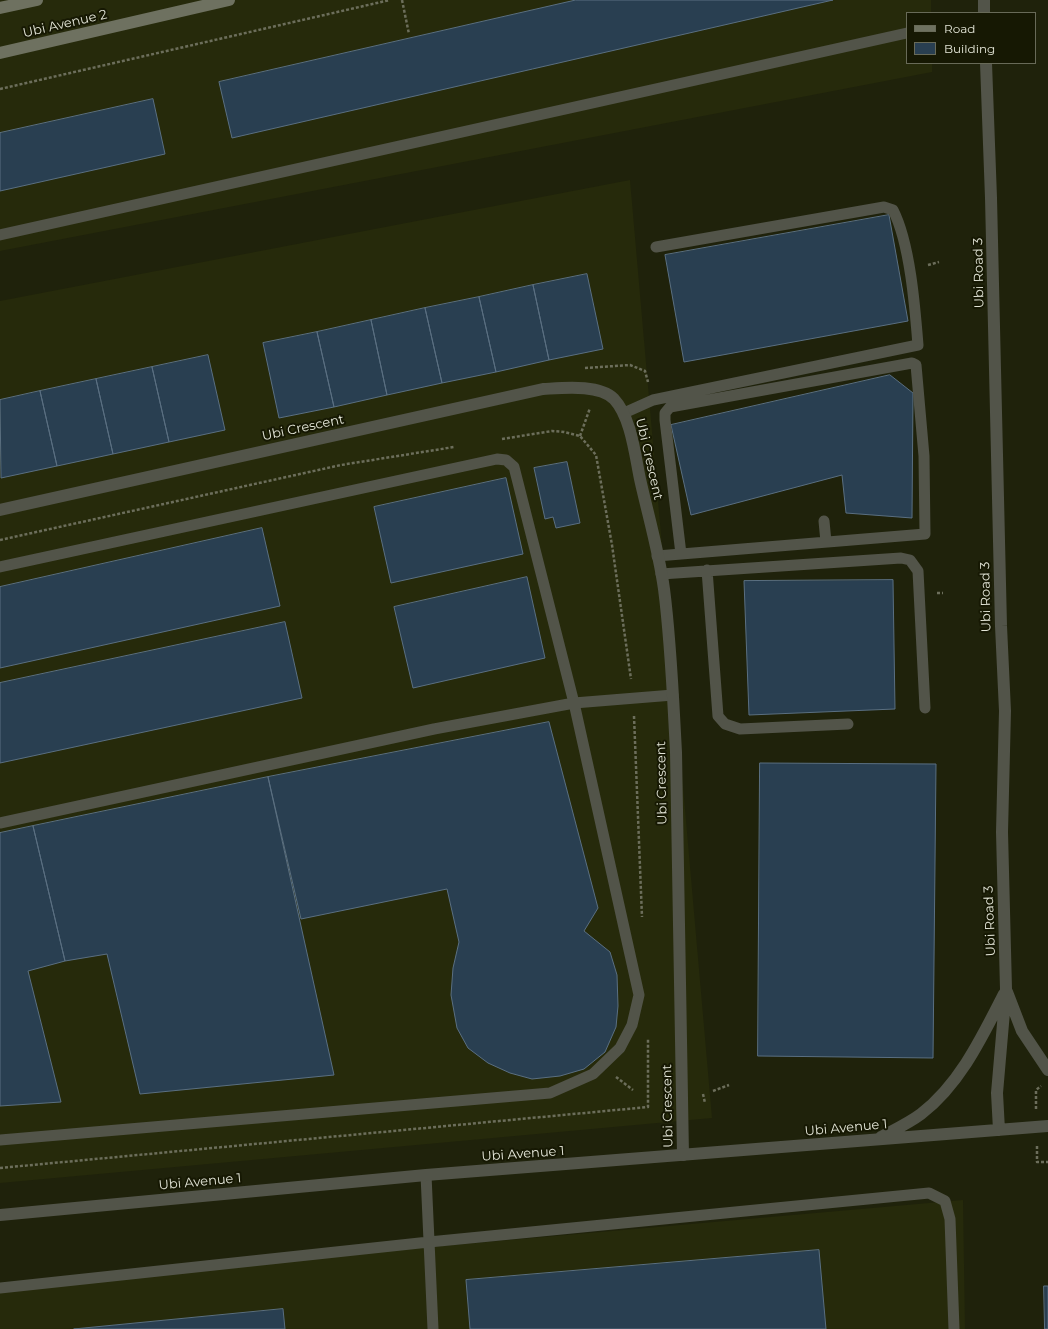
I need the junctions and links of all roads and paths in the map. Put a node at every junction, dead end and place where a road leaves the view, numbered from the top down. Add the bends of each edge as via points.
1 (37, 0) edge
2 (229, 0) edge
3 (390, 0) edge
4 (402, 0) edge
5 (984, 0) edge
6 (0, 8) edge
7 (984, 12) edge
8 (409, 34) dead end
9 (904, 34) edge
10 (0, 53) edge
11 (986, 64) edge
12 (0, 89) edge
13 (0, 235) edge
14 (656, 247) dead end
15 (584, 368) dead end
16 (596, 391) junction
17 (653, 400) junction
18 (624, 413) junction
19 (580, 436) junction
20 (498, 440) dead end
21 (458, 447) dead end
22 (0, 510) edge
23 (824, 521) dead end
24 (0, 540) edge
25 (826, 542) junction
26 (681, 554) junction
27 (657, 556) junction
28 (0, 567) edge
29 (707, 570) junction
30 (661, 574) junction
31 (673, 695) junction
32 (633, 698) junction
33 (574, 703) junction
34 (925, 708) dead end
35 (848, 724) dead end
36 (0, 823) edge
37 (643, 925) dead end
38 (1006, 989) junction
39 (647, 1035) dead end
40 (1048, 1070) edge
41 (729, 1085) dead end
42 (702, 1087) dead end
43 (713, 1091) dead end
44 (705, 1103) dead end
45 (1048, 1126) edge
46 (999, 1130) junction
47 (0, 1140) edge
48 (877, 1140) junction
49 (683, 1155) junction
50 (1037, 1162) dead end
51 (1048, 1162) edge
52 (0, 1168) edge
53 (426, 1175) junction
54 (0, 1215) edge
55 (429, 1242) junction
56 (0, 1288) edge
57 (434, 1329) edge
58 (954, 1329) edge

1 - 6 main road
2 - 10 main road, Ubi Avenue 2
3 - 12 path
4 - 8 path
5 - 7 street
9 - 13 lane
11 - 38 street, Ubi Road 3 via 1000,626 1005,711 1002,832
14 - 17 lane via 884,207 893,210 901,224 913,292 918,345
15 - 17 path via 630,365 645,371
16 - 18 street, Ubi Crescent via 612,398
16 - 19 path
16 - 22 street, Ubi Crescent via 579,387 544,389
17 - 18 lane
18 - 27 street, Ubi Crescent
19 - 20 path via 552,432
19 - 32 path via 596,455 612,545
21 - 24 path via 341,465
23 - 25 lane
25 - 26 lane
25 - 26 lane via 924,534 924,456 916,365 912,363 670,407 665,413 665,420
26 - 27 lane
27 - 30 street, Ubi Crescent
28 - 33 lane via 489,461 506,460 514,467
29 - 30 lane
29 - 34 lane via 901,558 910,560 918,571
29 - 35 lane via 718,716 725,724 740,729
30 - 31 street, Ubi Crescent
31 - 32 lane
31 - 49 street, Ubi Crescent
32 - 33 lane
32 - 37 path
33 - 36 lane via 426,731
33 - 47 lane via 638,995 632,1025 620,1048 593,1074 550,1093
38 - 40 street via 1022,1032
38 - 46 street, Ubi Road 3 via 997,1093
38 - 48 street via 981,1037 950,1087 921,1114
39 - 52 path via 648,1107
41 - 43 path
42 - 44 path
45 - 46 street, Ubi Avenue 1
46 - 48 street, Ubi Avenue 1
48 - 49 street, Ubi Avenue 1
49 - 53 street, Ubi Avenue 1
50 - 51 path
53 - 54 street, Ubi Avenue 1
53 - 55 lane
55 - 56 lane
55 - 57 lane
55 - 58 lane via 929,1193 945,1201 950,1219

